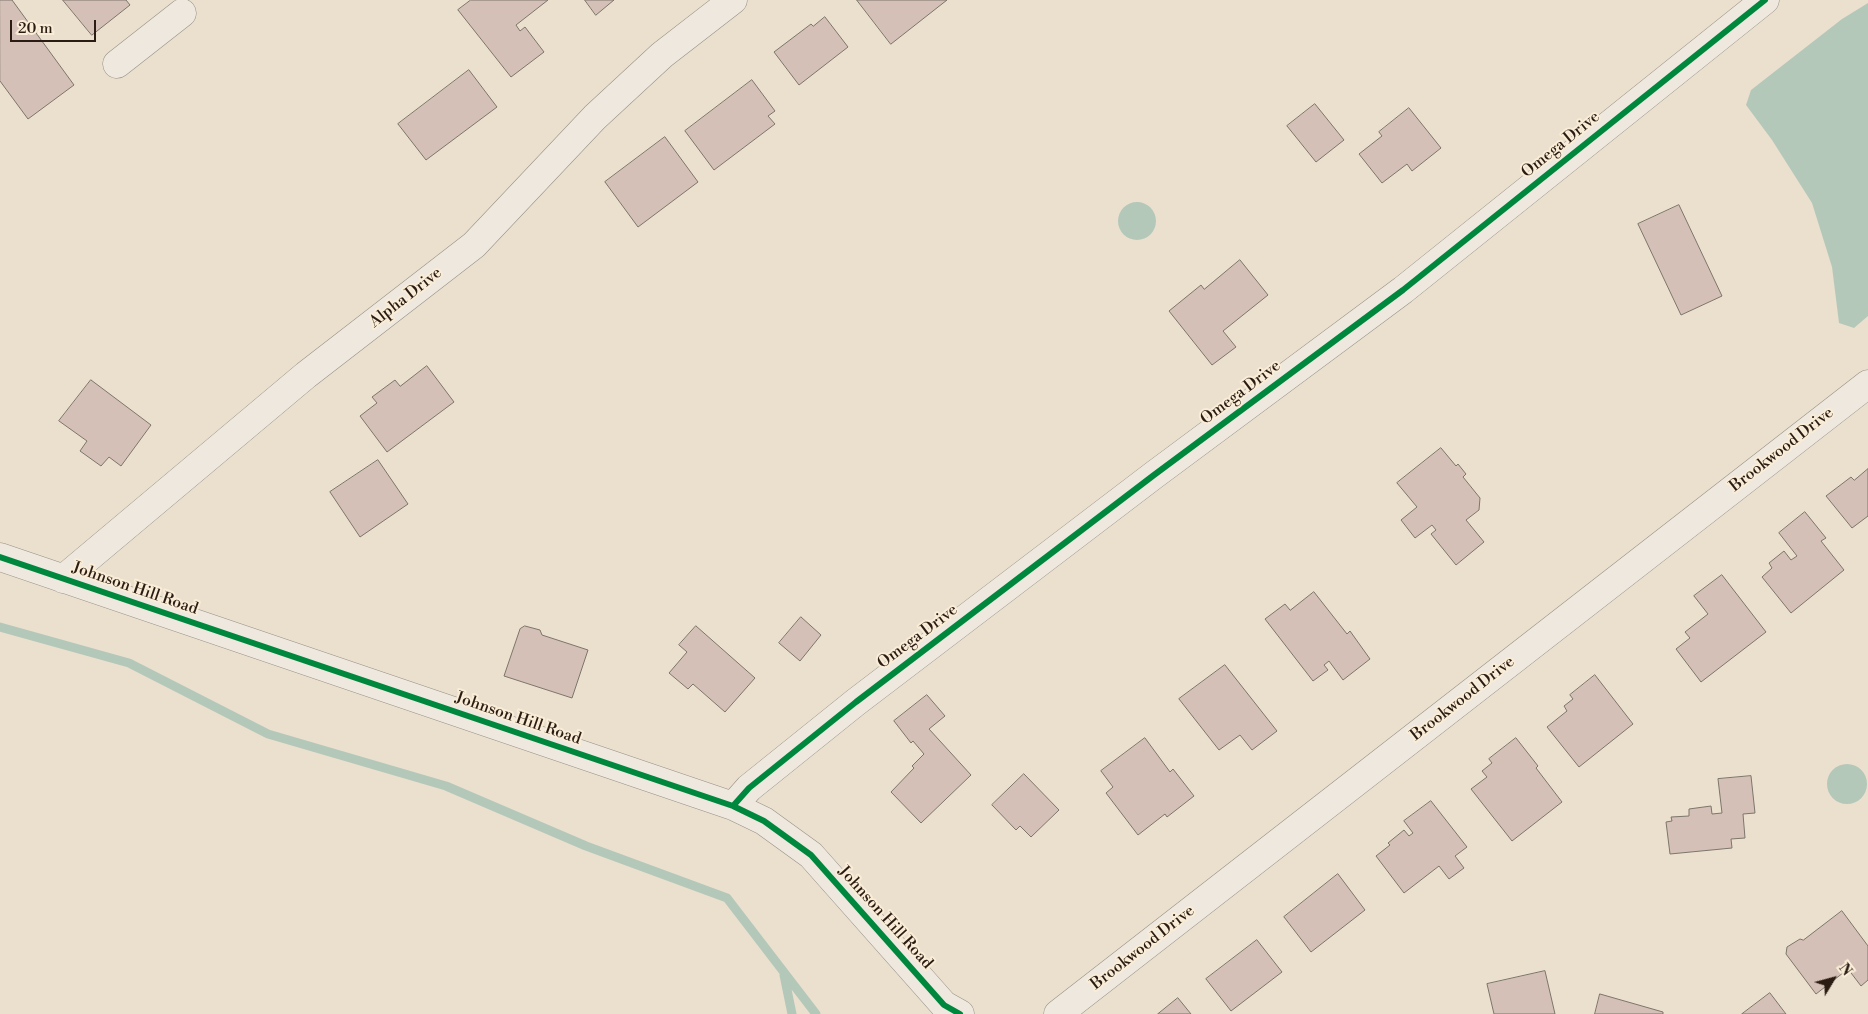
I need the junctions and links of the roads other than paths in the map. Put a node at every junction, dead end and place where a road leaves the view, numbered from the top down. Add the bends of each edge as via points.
1 (733, 0) edge
2 (1765, 0) edge
3 (185, 4) edge
4 (117, 64) dead end
5 (1868, 384) edge
6 (0, 557) edge
7 (63, 579) junction
8 (733, 806) junction
9 (960, 1014) edge
10 (1058, 1014) edge

1 - 7 street, Alpha Drive via 662,55 594,117 474,245 306,375
2 - 8 street, Omega Drive via 1403,290 856,702 749,788
3 - 4 street
5 - 10 street, Brookwood Drive
6 - 7 street, Johnson Hill Road
7 - 8 street, Johnson Hill Road
8 - 9 street, Johnson Hill Road via 764,820 811,855 944,1005

